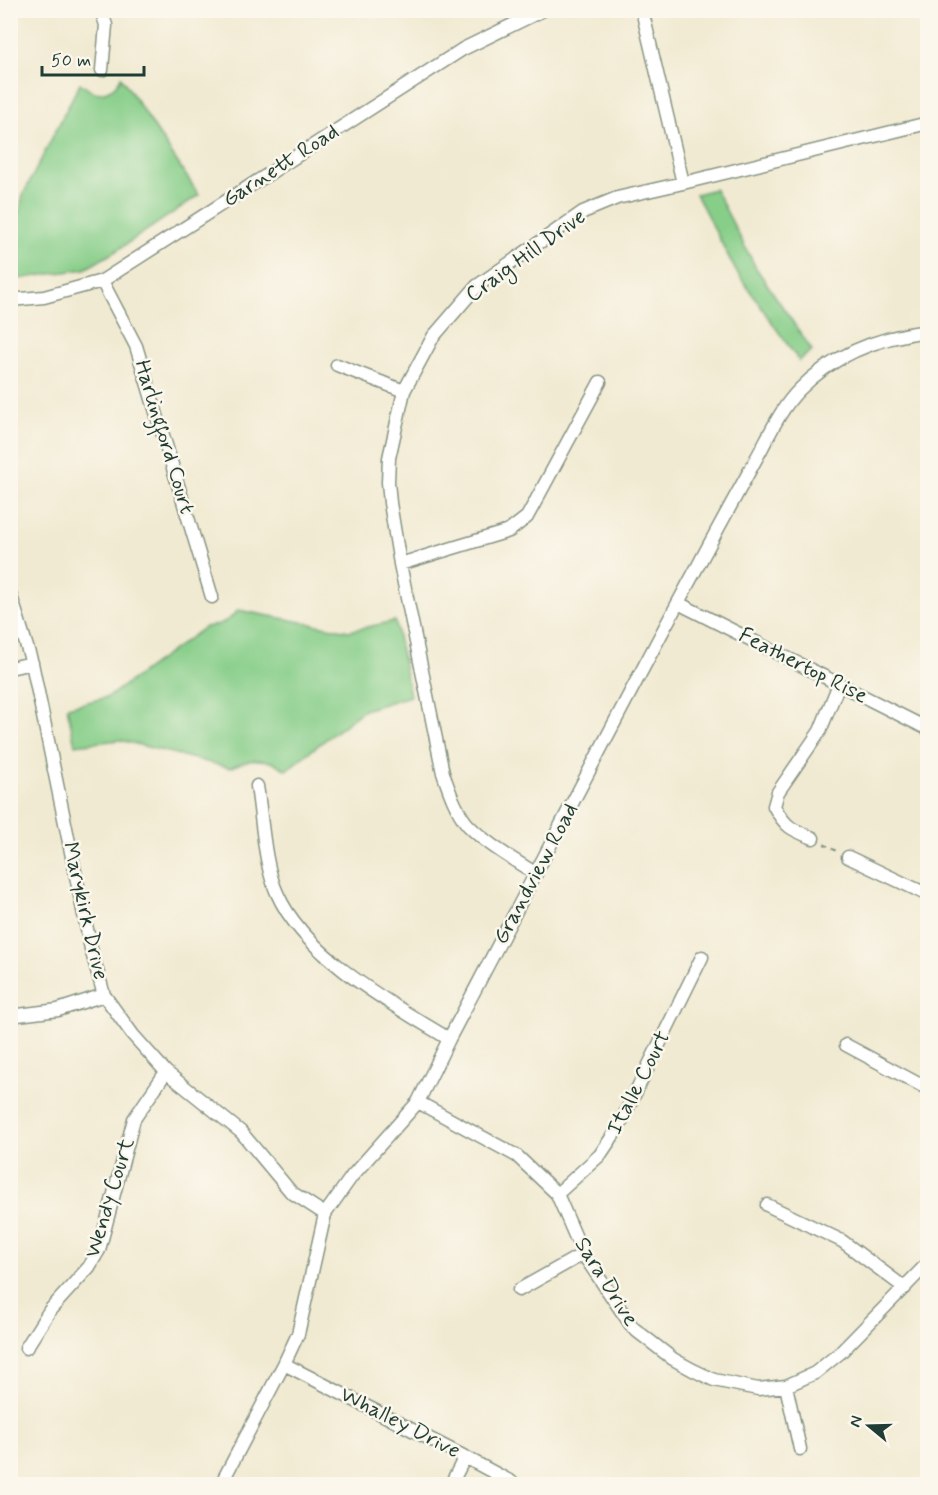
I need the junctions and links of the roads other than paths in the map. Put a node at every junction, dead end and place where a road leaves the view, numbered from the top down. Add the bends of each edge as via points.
1 (101, 10) edge
2 (543, 10) edge
3 (642, 10) edge
4 (102, 70) dead end
5 (927, 123) edge
6 (684, 183) junction
7 (102, 281) junction
8 (10, 300) edge
9 (927, 331) edge
10 (338, 365) dead end
11 (600, 382) dead end
12 (404, 392) junction
13 (399, 564) junction
14 (10, 593) edge
15 (212, 597) dead end
16 (678, 603) junction
17 (32, 663) junction
18 (10, 668) edge
19 (839, 684) junction
20 (927, 729) edge
21 (257, 786) dead end
22 (813, 838) road end
23 (848, 857) road end
24 (536, 874) junction
25 (927, 887) edge
26 (702, 957) dead end
27 (104, 995) junction
28 (10, 1016) edge
29 (449, 1039) junction
30 (846, 1045) dead end
31 (166, 1072) junction
32 (927, 1089) edge
33 (418, 1102) junction
34 (557, 1194) junction
35 (768, 1205) dead end
36 (325, 1214) junction
37 (584, 1254) junction
38 (927, 1263) edge
39 (905, 1288) junction
40 (519, 1290) dead end
41 (26, 1348) dead end
42 (284, 1364) junction
43 (786, 1386) junction
44 (800, 1449) dead end
45 (465, 1457) junction
46 (221, 1485) edge
47 (451, 1485) edge
48 (515, 1485) edge

1 - 4 street via 105,25
2 - 7 street, Garnett Road via 463,49
3 - 6 street
5 - 6 street, Craig Hill Drive
6 - 12 street, Craig Hill Drive via 617,198 583,212 477,286 433,337
7 - 8 street, Garnett Road via 44,297
7 - 15 street, Harlingford Court via 136,346
9 - 16 street, Grandview Road via 889,338 853,351 824,368 798,391 777,421
10 - 12 street
11 - 13 street via 527,517 509,531
12 - 13 street, Craig Hill Drive via 389,470
13 - 24 street, Craig Hill Drive via 452,800 467,823 485,839
14 - 17 street, Marykirk Drive
16 - 19 street, Feathertop Rise
16 - 24 street, Grandview Road
17 - 18 street
17 - 27 street, Marykirk Drive
19 - 20 street, Feathertop Rise
19 - 22 street via 820,731 778,792 774,806 789,829
21 - 29 street via 276,893 292,921 313,944 379,997
23 - 25 street via 924,893
24 - 29 street, Grandview Road
26 - 34 street, Italle Court via 618,1128 600,1155
27 - 28 street via 58,1010
27 - 31 street, Marykirk Drive
29 - 33 street, Grandview Road
30 - 32 street
31 - 36 street, Marykirk Drive via 241,1132 291,1192
31 - 41 street, Wendy Court via 134,1119 99,1250 89,1267 50,1310
33 - 34 street, Sara Drive via 517,1156
33 - 36 street, Grandview Road via 352,1176
34 - 37 street, Sara Drive
35 - 39 street via 842,1241
36 - 42 street, Grandview Road via 298,1334
37 - 40 street
37 - 43 street, Sara Drive via 633,1328 673,1359 734,1385 758,1389
38 - 39 street, Sara Drive
39 - 43 street, Sara Drive via 841,1352 815,1373
42 - 45 street, Whalley Drive
42 - 46 street, Grandview Road
43 - 44 street
45 - 47 street
45 - 48 street, Whalley Drive

